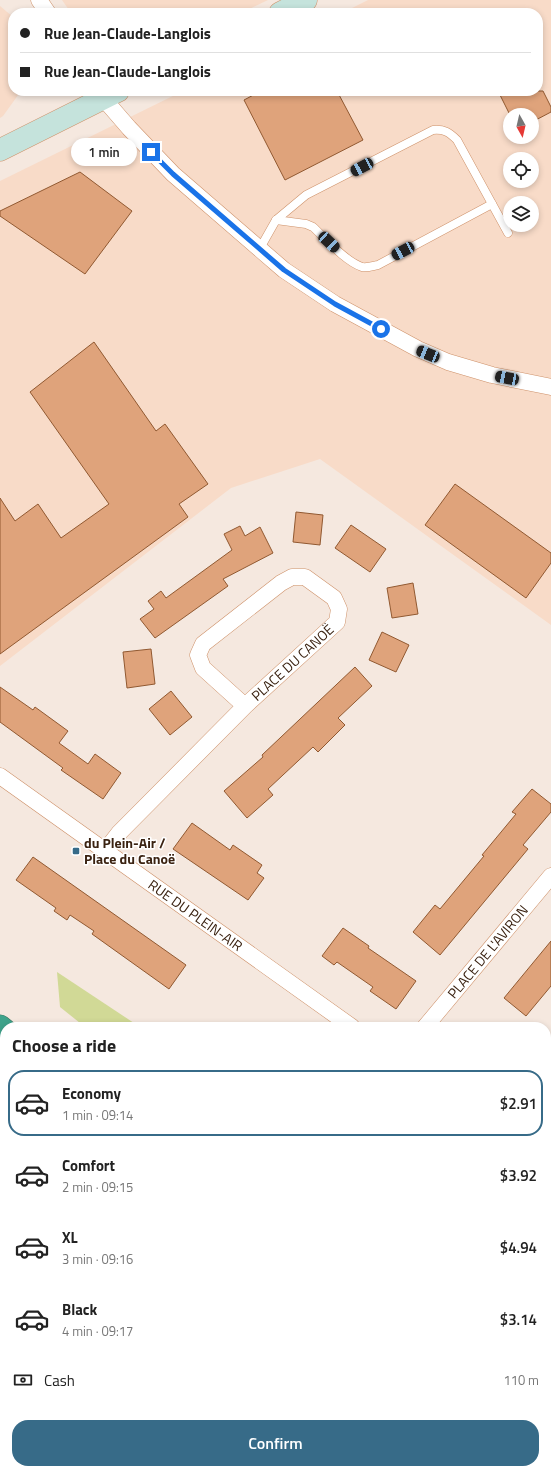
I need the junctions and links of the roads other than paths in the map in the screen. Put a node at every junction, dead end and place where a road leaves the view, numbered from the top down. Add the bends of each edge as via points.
1 (306, 0) edge
2 (290, 8) edge
3 (100, 96) edge
4 (108, 96) edge
5 (0, 150) edge
6 (492, 204) junction
7 (276, 220) junction
8 (508, 233) dead end
9 (259, 250) junction
10 (551, 386) edge
11 (246, 706) junction
12 (0, 776) edge
13 (105, 851) junction
14 (551, 876) edge
15 (345, 1022) edge
16 (429, 1022) edge

1 - 2 street
3 - 5 street
4 - 9 street via 173,174
6 - 7 lane via 370,267 362,267 344,255 313,226
6 - 7 lane via 457,140 441,129 433,130 306,196
6 - 8 lane
7 - 9 lane
9 - 10 street via 335,304 418,350 492,375
11 - 11 street, PLACE DU CANOË via 337,622 339,609 334,598 305,577 292,577 281,583 203,644 198,655 203,668
11 - 13 street, PLACE DU CANOË via 119,833
12 - 13 street, RUE DU PLEIN-AIR
13 - 15 street, RUE DU PLEIN-AIR
14 - 16 street, PLACE DE L'AVIRON

